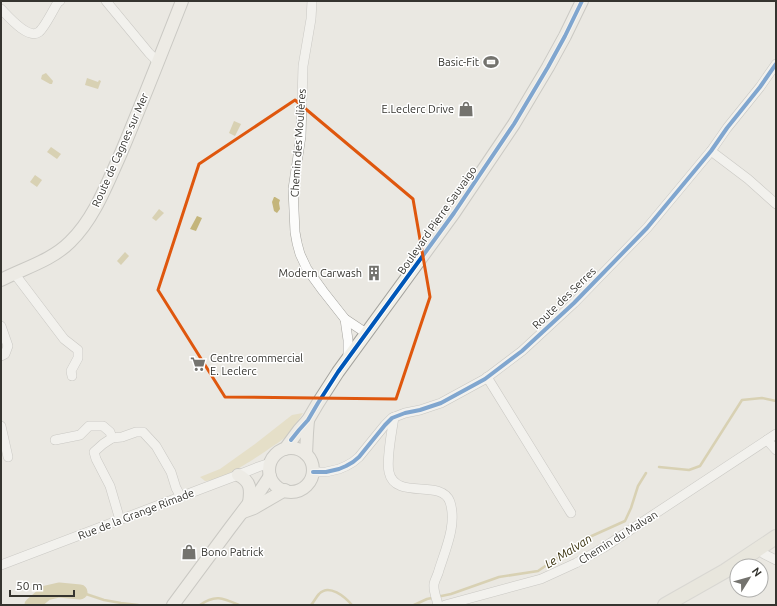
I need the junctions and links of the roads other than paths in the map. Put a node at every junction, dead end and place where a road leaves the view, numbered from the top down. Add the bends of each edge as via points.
1 (60, 1) edge
2 (106, 1) edge
3 (182, 1) edge
4 (312, 1) edge
5 (582, 1) edge
6 (1, 9) edge
7 (158, 60) junction
8 (776, 64) edge
9 (711, 151) junction
10 (776, 204) edge
11 (14, 273) junction
12 (1, 280) edge
13 (345, 319) junction
14 (1, 326) edge
15 (366, 334) junction
16 (1, 356) edge
17 (348, 358) junction
18 (72, 376) dead end
19 (487, 377) junction
20 (394, 417) junction
21 (308, 420) junction
22 (1, 426) edge
23 (378, 434) junction
24 (776, 434) edge
25 (391, 437) junction
26 (112, 438) junction
27 (55, 440) dead end
28 (767, 440) junction
29 (285, 449) junction
30 (776, 450) edge
31 (306, 454) junction
32 (8, 457) dead end
33 (270, 463) junction
34 (313, 472) junction
35 (238, 476) junction
36 (270, 476) junction
37 (285, 490) junction
38 (181, 496) junction
39 (245, 508) junction
40 (571, 512) dead end
41 (120, 520) junction
42 (776, 538) edge
43 (1, 565) edge
44 (729, 577) edge
45 (173, 605) edge
46 (438, 605) edge
47 (445, 605) edge
48 (665, 605) edge
49 (685, 605) edge

1 - 6 street via 43,28 32,34
2 - 7 street via 149,53
3 - 7 main road, Route de Cagnes sur Mer
4 - 13 street, Chemin des Moulières via 303,66 301,136 293,189 295,232 304,263
5 - 15 main road, Boulevard Pierre Sauvaigo via 548,67 514,124
7 - 11 main road, Route de Cagnes sur Mer via 129,134 90,217 81,230 56,254
8 - 9 street, Route des Serres
9 - 10 street
9 - 19 street, Route des Serres via 647,228 574,303 522,351
11 - 12 main road, Route de Cagnes sur Mer
11 - 18 street via 64,339 78,350 78,358 71,371
13 - 15 street, Chemin des Moulières
13 - 17 street
14 - 16 street via 8,346 5,354
15 - 17 main road, Boulevard Pierre Sauvaigo
17 - 21 main road, Boulevard Pierre Sauvaigo
19 - 20 street, Route des Serres via 441,403
19 - 40 street
20 - 23 street, Route des Serres
20 - 25 street
21 - 29 main road, Boulevard Pierre Sauvaigo
21 - 31 main road, Boulevard Pierre Sauvaigo
22 - 32 street
23 - 25 street via 386,432
23 - 34 street, Route des Serres via 353,462 338,469
24 - 28 street, Chemin du Malvan
25 - 46 street via 388,466 394,482 408,488 438,492 447,496 449,501 452,515 450,538 434,587
26 - 27 street via 103,426 89,426 80,435
26 - 38 street via 143,432 156,446
26 - 41 street via 94,452 110,486
28 - 30 street
28 - 47 street, Chemin du Malvan via 608,545 576,563 541,579
29 - 31 main road via 296,449
29 - 33 main road via 274,456
31 - 34 main road
33 - 35 street, Rue de la Grange Rimade
33 - 36 main road
34 - 37 main road via 310,481 303,488 295,491
35 - 38 street, Rue de la Grange Rimade
35 - 39 main road via 249,486 250,494
36 - 37 main road via 277,486
36 - 39 main road
37 - 39 main road via 254,508
38 - 41 street, Rue de la Grange Rimade
39 - 45 main road
41 - 43 street, Rue de la Grange Rimade
42 - 48 main road
44 - 49 main road

